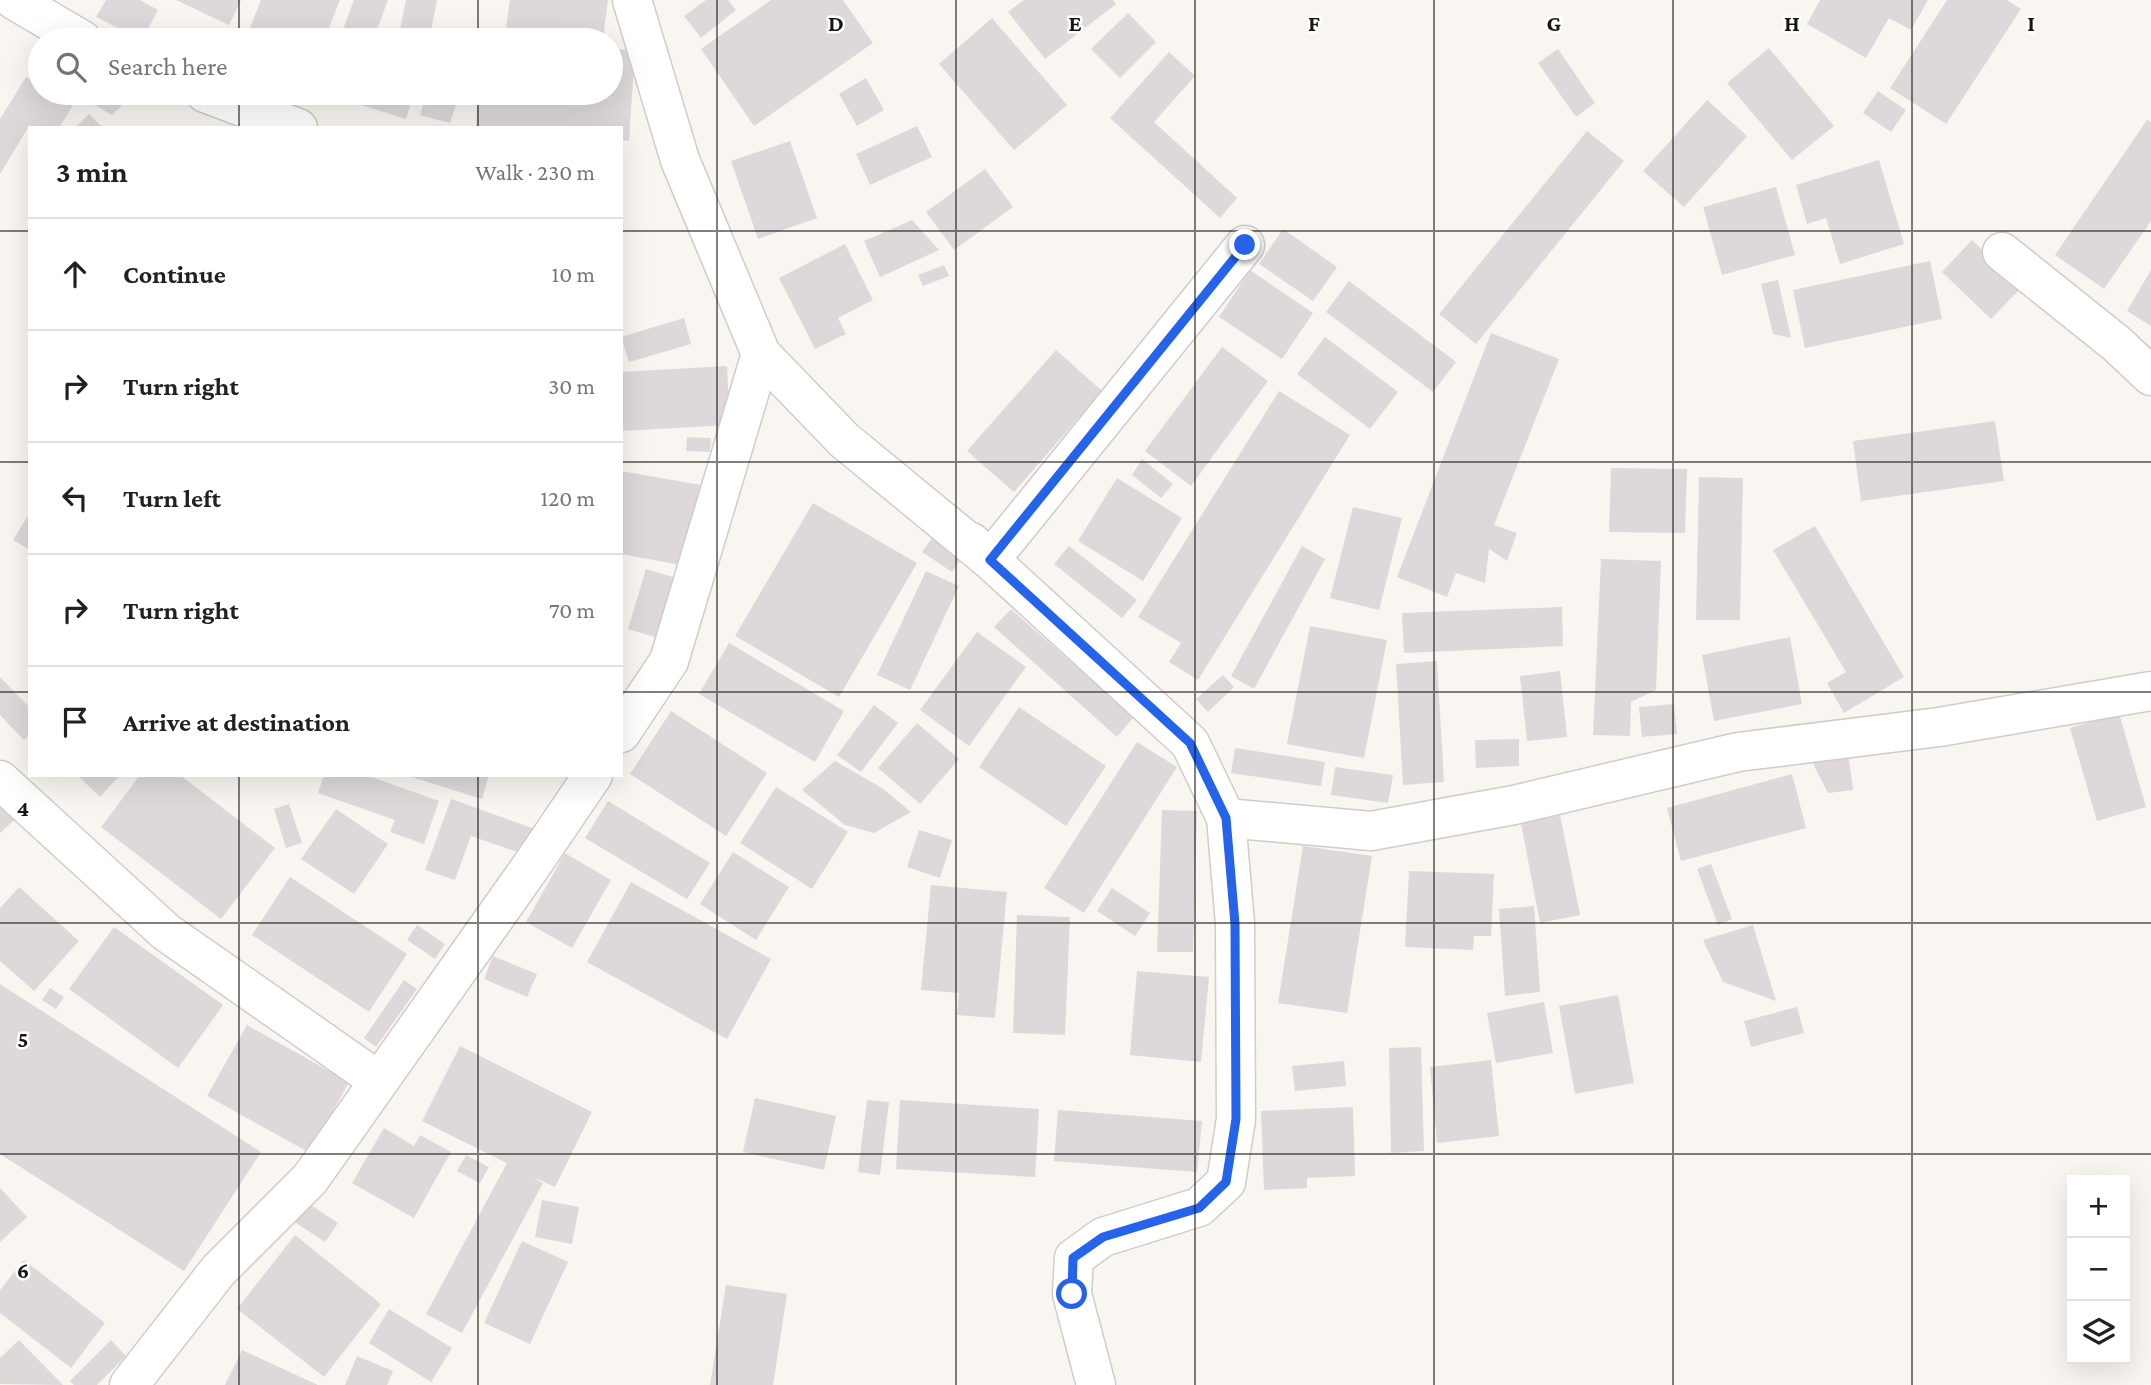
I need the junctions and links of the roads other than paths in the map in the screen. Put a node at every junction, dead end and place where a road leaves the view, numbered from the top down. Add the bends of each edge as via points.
1 (14, 0) edge
2 (632, 0) edge
3 (62, 28) edge
4 (237, 105) edge
5 (293, 126) edge
6 (1245, 245) dead end
7 (2003, 252) dead end
8 (757, 345) junction
9 (2151, 376) edge
10 (990, 560) junction
11 (2151, 691) edge
12 (623, 730) edge
13 (592, 777) edge
14 (0, 780) edge
15 (1226, 818) junction
16 (379, 1081) junction
17 (129, 1385) edge
18 (1096, 1385) edge

1 - 3 street
2 - 8 street via 651,64
4 - 5 street
6 - 10 street
7 - 9 street
8 - 10 street
8 - 12 street via 669,662
10 - 15 street via 1190,743
11 - 15 street via 1939,727 1738,752 1514,805 1371,831
13 - 16 street
14 - 16 street via 166,932
15 - 18 street via 1235,924 1236,1119 1226,1182 1199,1208 1103,1237 1073,1258 1072,1294
16 - 17 street via 310,1179 218,1271

